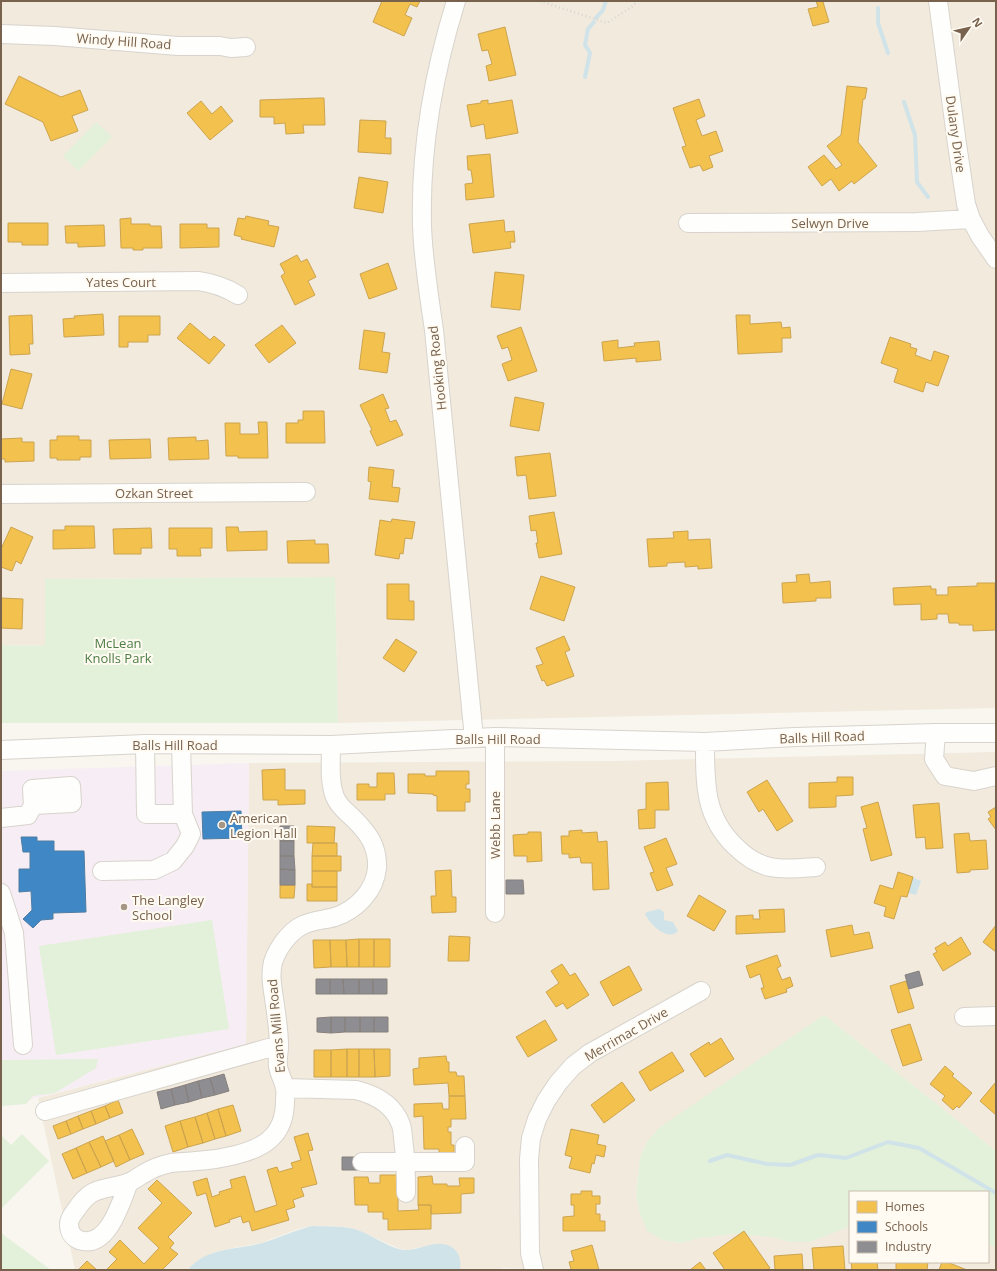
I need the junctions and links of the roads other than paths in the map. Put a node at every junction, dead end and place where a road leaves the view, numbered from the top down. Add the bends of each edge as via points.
1 (456, 1) edge
2 (938, 1) edge
3 (1, 34) edge
4 (246, 47) dead end
5 (971, 218) junction
6 (688, 223) dead end
7 (996, 258) edge
8 (1, 283) edge
9 (238, 295) dead end
10 (306, 492) dead end
11 (1, 494) edge
12 (936, 733) junction
13 (996, 733) edge
14 (495, 737) junction
15 (474, 738) junction
16 (705, 742) junction
17 (145, 744) junction
18 (181, 745) junction
19 (331, 745) junction
20 (1, 750) edge
21 (996, 776) edge
22 (33, 805) dead end
23 (183, 814) junction
24 (1, 818) edge
25 (816, 867) dead end
26 (102, 871) dead end
27 (1, 893) edge
28 (496, 913) dead end
29 (701, 991) dead end
30 (996, 1016) edge
31 (964, 1017) dead end
32 (23, 1045) dead end
33 (279, 1045) junction
34 (285, 1088) junction
35 (45, 1111) dead end
36 (465, 1146) dead end
37 (405, 1154) junction
38 (362, 1162) dead end
39 (129, 1182) dead end
40 (406, 1193) dead end
41 (534, 1270) edge

1 - 15 street, Hooking Road via 444,38 428,118 423,166 422,224
2 - 5 street, Dulany Drive via 966,204
3 - 4 street, Windy Hill Road via 178,46
5 - 6 street, Selwyn Drive via 917,222
5 - 7 street, Dulany Drive
8 - 9 street, Yates Court via 198,281 225,287
10 - 11 street, Ozkan Street
12 - 13 street, Balls Hill Road
12 - 16 street, Balls Hill Road
12 - 21 street via 934,759 945,776 974,781
14 - 15 street, Balls Hill Road
14 - 16 street, Balls Hill Road
14 - 28 street, Webb Lane
15 - 19 street, Balls Hill Road
16 - 25 street via 707,799 721,830 731,843 743,854 770,867
17 - 18 street, Balls Hill Road
17 - 20 street, Balls Hill Road
17 - 23 street via 146,814
18 - 19 street, Balls Hill Road
18 - 23 street
19 - 33 street, Evans Mill Road via 332,787 336,799 368,834 373,844 377,868 374,881 359,904 333,917 302,925 279,948 271,975
22 - 24 street via 28,815
23 - 26 street via 191,834 173,861 154,870
27 - 32 street via 14,933
29 - 41 street, Merrimac Drive via 590,1053 573,1066 546,1101 531,1138 529,1159 530,1253
30 - 31 street
33 - 34 street, Evans Mill Road via 278,1064
33 - 35 street
34 - 37 street, Evans Mill Road via 356,1090 378,1098 390,1106 396,1115 401,1126
34 - 39 street, Evans Mill Road via 285,1112 281,1124 266,1142 222,1158 162,1165
36 - 37 street via 465,1162
37 - 38 street
37 - 40 street, Evans Mill Road

